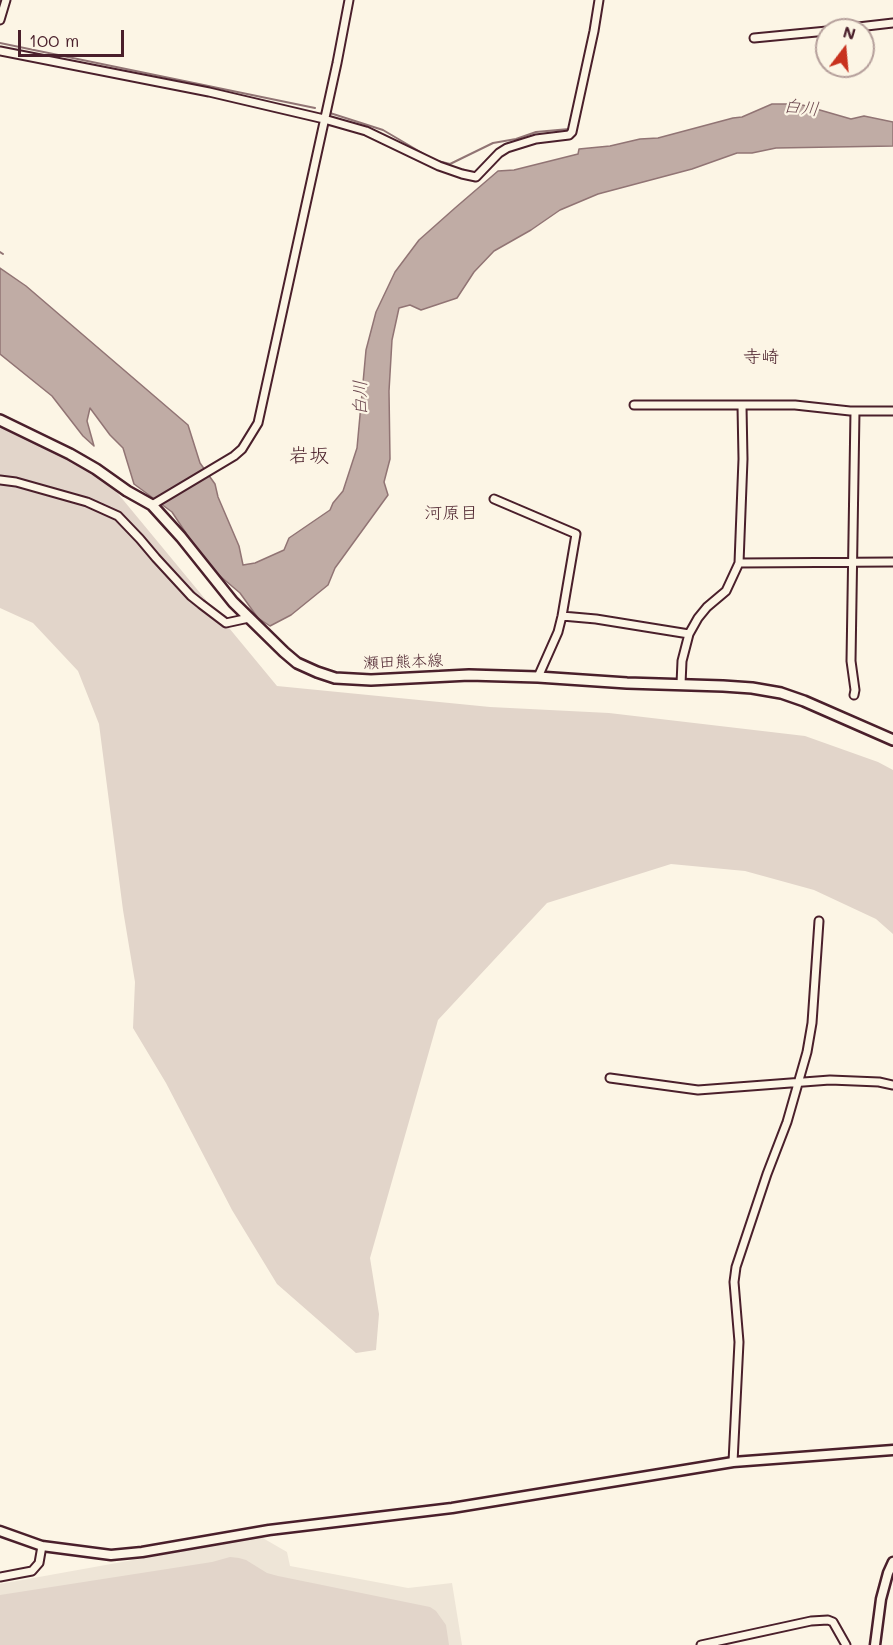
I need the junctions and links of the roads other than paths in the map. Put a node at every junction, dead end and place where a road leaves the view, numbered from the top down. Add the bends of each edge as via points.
1 (6, 0) edge
2 (349, 0) edge
3 (599, 0) edge
4 (0, 20) edge
5 (893, 23) edge
6 (875, 25) edge
7 (815, 31) edge
8 (754, 39) dead end
9 (0, 51) edge
10 (324, 119) junction
11 (634, 405) dead end
12 (742, 406) junction
13 (855, 411) junction
14 (893, 411) edge
15 (0, 420) edge
16 (0, 480) edge
17 (494, 499) dead end
18 (155, 504) junction
19 (853, 562) junction
20 (893, 562) edge
21 (739, 563) junction
22 (562, 616) junction
23 (249, 618) junction
24 (689, 634) junction
25 (538, 677) junction
26 (681, 684) junction
27 (854, 695) dead end
28 (893, 740) edge
29 (819, 921) dead end
30 (610, 1078) dead end
31 (800, 1081) junction
32 (893, 1085) edge
33 (893, 1450) edge
34 (733, 1462) junction
35 (0, 1531) edge
36 (42, 1546) junction
37 (893, 1562) edge
38 (0, 1577) edge
39 (701, 1645) edge
40 (846, 1645) edge
41 (875, 1645) edge

1 - 4 street
2 - 10 street
3 - 10 street via 572,132 507,148 476,177 439,166 366,131
5 - 6 street
7 - 8 street
9 - 10 street
10 - 18 street via 258,423 234,456
11 - 12 street
12 - 13 street via 795,405
12 - 21 street
13 - 14 street
13 - 19 street
15 - 18 main road, 瀬田熊本線 via 70,454
16 - 23 street via 87,502 118,516 201,604 226,623
17 - 22 street via 576,534
18 - 23 main road, 瀬田熊本線
19 - 20 street
19 - 21 street
19 - 27 street
21 - 24 street via 726,591 707,607
22 - 24 street
22 - 25 street
23 - 25 main road, 瀬田熊本線 via 297,663 335,678
24 - 26 street
25 - 26 main road, 瀬田熊本線
26 - 28 main road, 瀬田熊本線 via 781,693
29 - 31 street via 812,1023
30 - 31 street via 698,1090
31 - 32 street
31 - 34 street via 736,1267 739,1342
33 - 34 street
34 - 36 street via 452,1508 269,1530 142,1552 111,1555
35 - 36 street
36 - 38 street via 39,1563 32,1571
37 - 41 street via 881,1599
39 - 40 street via 828,1620

